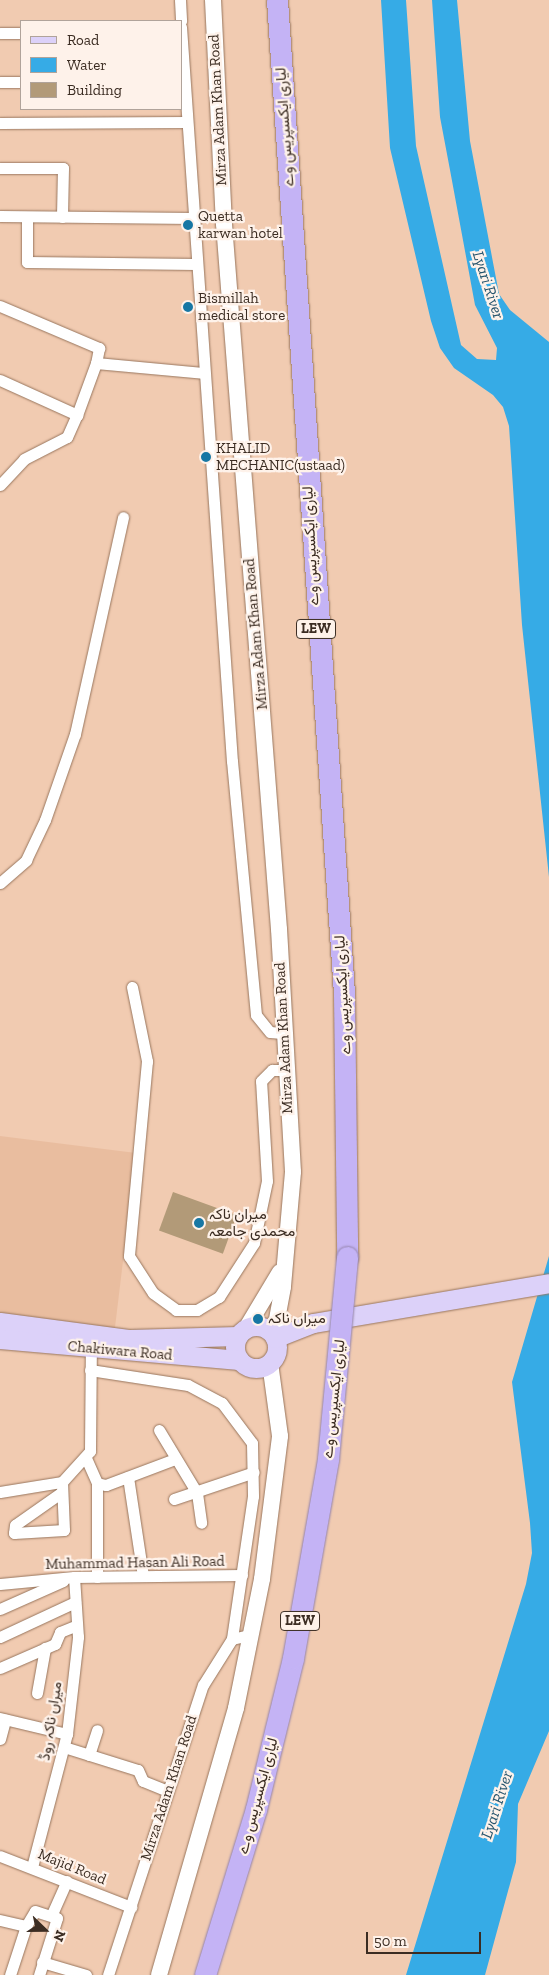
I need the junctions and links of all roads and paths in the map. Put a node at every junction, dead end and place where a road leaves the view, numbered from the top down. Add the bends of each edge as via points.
1 (180, 0) edge
2 (213, 0) edge
3 (277, 0) edge
4 (181, 20) edge
5 (0, 33) edge
6 (20, 33) edge
7 (182, 54) edge
8 (183, 78) edge
9 (0, 82) edge
10 (20, 82) edge
11 (0, 122) edge
12 (187, 122) junction
13 (0, 168) edge
14 (0, 216) edge
15 (27, 217) junction
16 (62, 217) junction
17 (193, 218) junction
18 (196, 264) junction
19 (0, 306) edge
20 (96, 363) junction
21 (203, 373) junction
22 (0, 380) edge
23 (77, 415) junction
24 (0, 485) edge
25 (123, 517) dead end
26 (0, 883) edge
27 (132, 987) dead end
28 (282, 1033) junction
29 (285, 1070) junction
30 (282, 1268) junction
31 (549, 1283) edge
32 (0, 1322) edge
33 (243, 1332) junction
34 (274, 1336) junction
35 (0, 1339) edge
36 (91, 1343) junction
37 (239, 1360) junction
38 (270, 1363) junction
39 (90, 1370) junction
40 (160, 1430) dead end
41 (86, 1458) junction
42 (175, 1459) junction
43 (254, 1472) junction
44 (128, 1477) junction
45 (97, 1483) junction
46 (62, 1487) junction
47 (0, 1492) edge
48 (197, 1493) junction
49 (174, 1499) dead end
50 (201, 1523) dead end
51 (242, 1575) junction
52 (74, 1576) junction
53 (97, 1576) junction
54 (143, 1576) junction
55 (0, 1584) edge
56 (75, 1602) junction
57 (0, 1609) edge
58 (253, 1621) junction
59 (77, 1625) junction
60 (0, 1637) edge
61 (232, 1639) junction
62 (45, 1648) junction
63 (0, 1668) edge
64 (37, 1694) dead end
65 (2, 1719) edge
66 (96, 1730) dead end
67 (67, 1734) junction
68 (0, 1740) edge
69 (64, 1747) junction
70 (89, 1755) junction
71 (168, 1791) junction
72 (0, 1856) edge
73 (32, 1867) junction
74 (67, 1881) junction
75 (131, 1907) junction
76 (52, 1914) junction
77 (0, 1920) edge
78 (26, 1926) junction
79 (42, 1962) junction
80 (63, 1972) edge
81 (10, 1975) edge
82 (38, 1975) edge
83 (86, 1975) edge
84 (108, 1975) edge
85 (159, 1975) edge
86 (205, 1975) edge

1 - 4 street
2 - 28 main road, Mirza Adam Khan Road via 224,224 278,919
3 - 86 highway, لیاری ایکسپریس وے / LEW, bridge via 343,984 347,1257 329,1451 295,1650 256,1809
5 - 6 street
7 - 8 street
8 - 12 street
9 - 10 street
11 - 12 street
12 - 17 street
13 - 16 street via 63,168
14 - 15 street
15 - 16 street
15 - 18 street via 27,262
16 - 17 street
17 - 18 street
18 - 21 street
19 - 20 street via 99,348
20 - 21 street
20 - 23 street
21 - 28 street via 256,1015 270,1032
22 - 23 street
23 - 24 street via 67,437 24,459
25 - 26 street via 75,734 26,860
27 - 29 street via 147,1061 129,1256 153,1293 176,1310 197,1310 219,1297 254,1243 267,1181 261,1081 272,1070
28 - 29 main road, Mirza Adam Khan Road
29 - 30 main road, Mirza Adam Khan Road via 293,1172
30 - 33 main road, Mirza Adam Khan Road
30 - 34 main road, Mirza Adam Khan Road
31 - 34 main road via 303,1325
32 - 36 main road, Chakiwara Road
33 - 34 main road via 260,1326
33 - 36 main road, Chakiwara Road
33 - 37 main road via 235,1348
34 - 38 main road via 277,1351
35 - 36 main road, Chakiwara Road
36 - 37 main road, Chakiwara Road
36 - 39 street
37 - 38 main road via 250,1367
38 - 58 main road via 280,1427 278,1468
39 - 41 street via 90,1451
39 - 43 street via 188,1385 222,1403 252,1443
40 - 42 street
41 - 45 street
41 - 46 street
42 - 44 street
42 - 48 street
43 - 48 street
43 - 51 street
44 - 45 street via 106,1485
44 - 54 street
45 - 53 street
46 - 46 street via 64,1530 14,1533 15,1525
46 - 47 street
48 - 49 street
48 - 50 street
51 - 54 street, Muhammad Hasan Ali Road
51 - 61 street
52 - 53 street, Muhammad Hasan Ali Road
52 - 55 street, Muhammad Hasan Ali Road
52 - 56 street, میراں ناکہ روڈ
52 - 57 street
53 - 54 street, Muhammad Hasan Ali Road
56 - 59 street, میراں ناکہ روڈ
56 - 60 street
58 - 61 street, Mirza Adam Khan Road via 249,1635
58 - 85 main road via 236,1708
59 - 62 street via 60,1632 55,1644
59 - 67 street, میراں ناکہ روڈ
61 - 71 street, Mirza Adam Khan Road via 203,1685
62 - 63 street
62 - 64 street
65 - 67 street
65 - 68 street
66 - 70 street
67 - 69 street, میراں ناکہ روڈ
69 - 70 street
69 - 73 street, میراں ناکہ روڈ
70 - 71 street via 138,1770 143,1781
71 - 75 street, Mirza Adam Khan Road
72 - 73 street, Majid Road
73 - 74 street, Majid Road
74 - 75 street, Majid Road
74 - 76 street
75 - 84 street, Mirza Adam Khan Road
76 - 78 street via 35,1911
76 - 79 street via 56,1918
77 - 78 street
78 - 81 street
79 - 80 street
79 - 82 street
80 - 83 street

